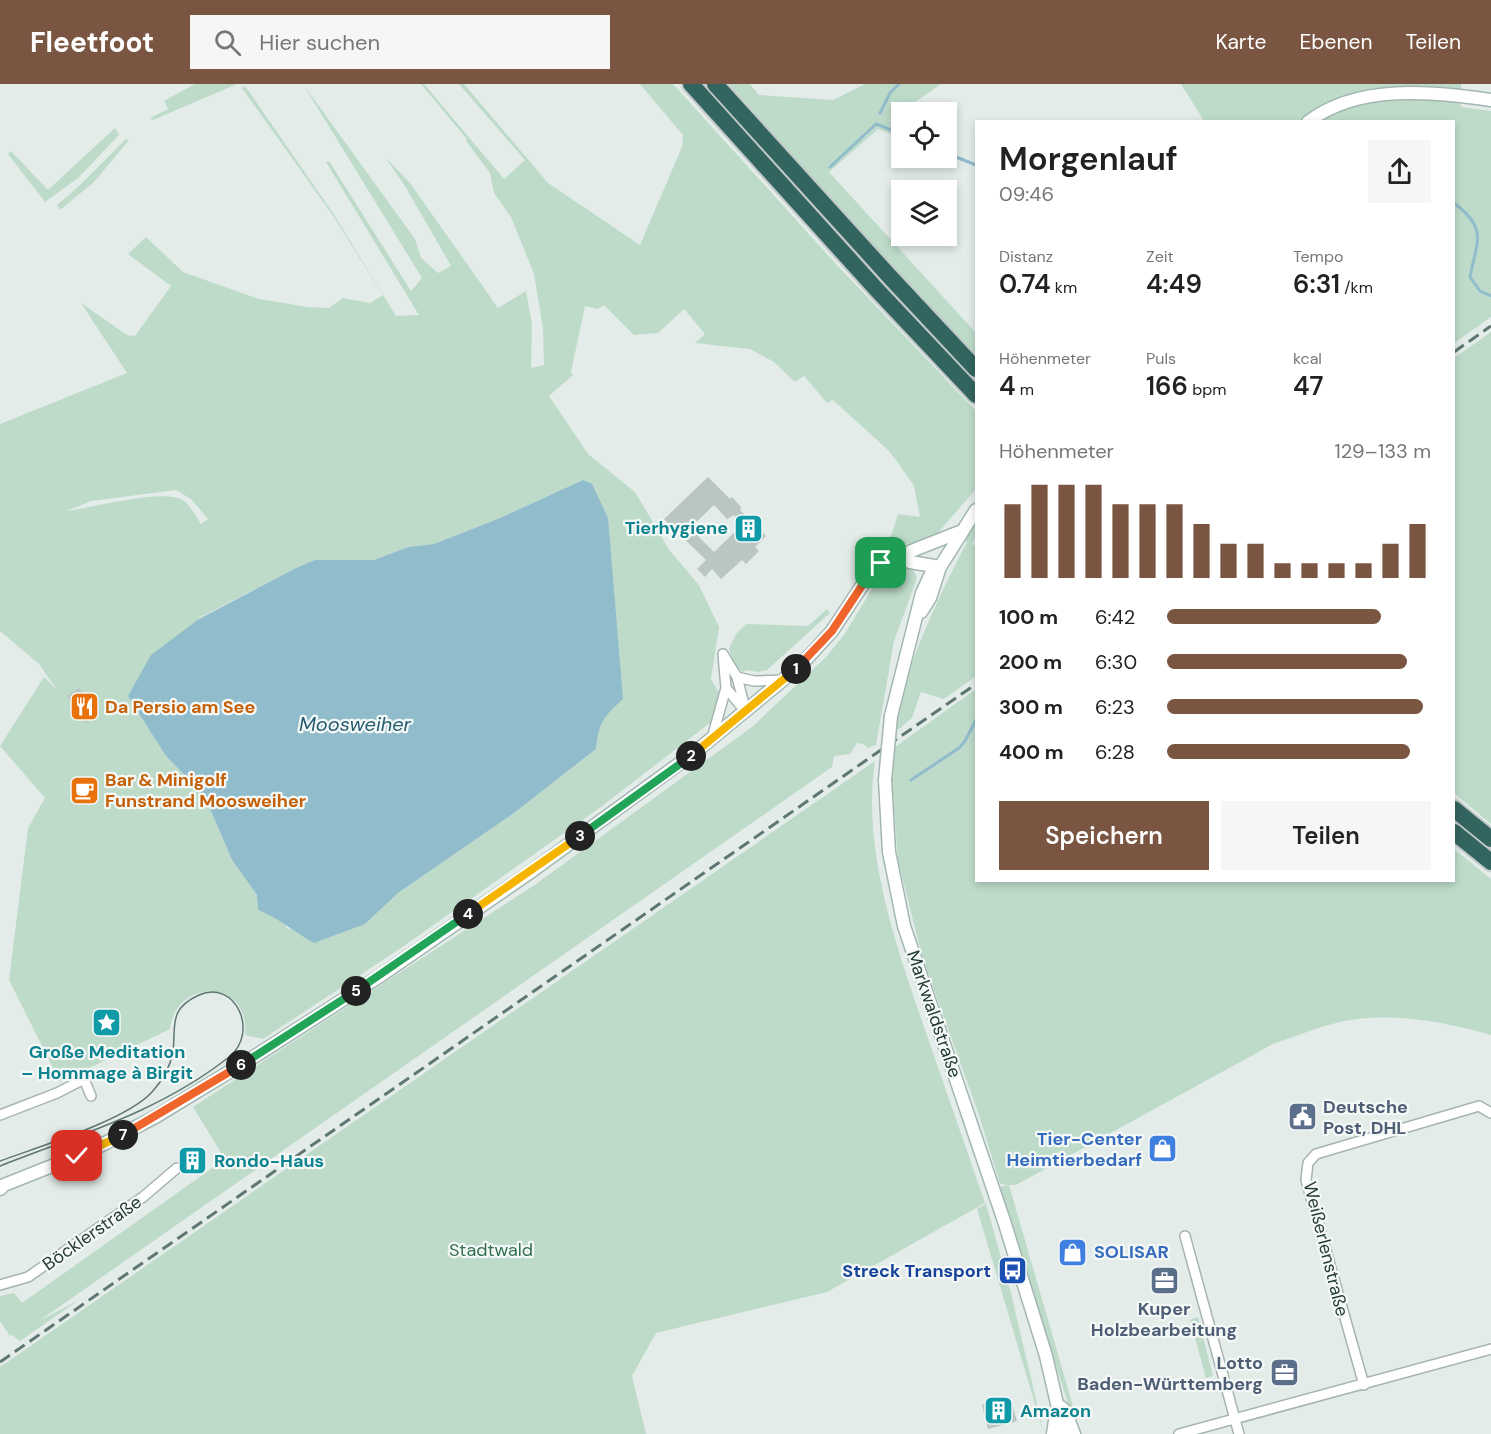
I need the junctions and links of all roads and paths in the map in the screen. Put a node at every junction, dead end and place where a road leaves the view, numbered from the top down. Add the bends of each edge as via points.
1 (691, 84) edge
2 (715, 84) edge
3 (1491, 100) edge
4 (1311, 120) edge
5 (975, 368) edge
6 (975, 394) edge
7 (975, 512) edge
8 (962, 531) junction
9 (918, 550) junction
10 (901, 556) junction
11 (940, 567) junction
12 (737, 677) junction
13 (783, 680) junction
14 (726, 688) junction
15 (746, 712) junction
16 (712, 739) junction
17 (1455, 810) edge
18 (1455, 833) edge
19 (1491, 839) edge
20 (1491, 862) edge
21 (92, 1096) dead end
22 (1491, 1113) edge
23 (0, 1115) edge
24 (177, 1168) dead end
25 (1, 1186) edge
26 (1185, 1236) dead end
27 (0, 1285) edge
28 (1491, 1349) edge
29 (1364, 1384) junction
30 (1058, 1404) junction
31 (1235, 1418) junction
32 (1053, 1434) edge
33 (1064, 1434) edge
34 (1074, 1434) edge
35 (1179, 1434) edge
36 (1239, 1434) edge

1 - 6 highway
2 - 5 highway
3 - 4 main road via 1376,92 1331,106
7 - 8 main road, Markwaldstraße
8 - 9 main road
8 - 11 main road, Markwaldstraße
9 - 10 main road
9 - 11 main road via 933,555
10 - 11 main road via 910,562
10 - 13 main road via 881,563 871,572 832,631
11 - 30 main road, Markwaldstraße, bridge via 931,574 922,593 891,716 885,780 889,852 904,926 1004,1221
12 - 13 street
12 - 14 street via 723,654
12 - 15 street
13 - 15 main road
14 - 15 street
14 - 16 street
15 - 16 main road
16 - 25 main road via 517,881 261,1053 111,1141
17 - 19 highway
18 - 20 highway
21 - 23 street via 84,1079
22 - 29 street, Weißerlenstraße via 1479,1106 1457,1112 1316,1154 1308,1163 1306,1180
24 - 27 street, Böcklerstraße via 143,1197 28,1277
26 - 31 street
28 - 29 street
29 - 31 street
30 - 32 main road
30 - 33 main road, Markwaldstraße
30 - 34 main road, Markwaldstraße
31 - 35 street
31 - 36 street

